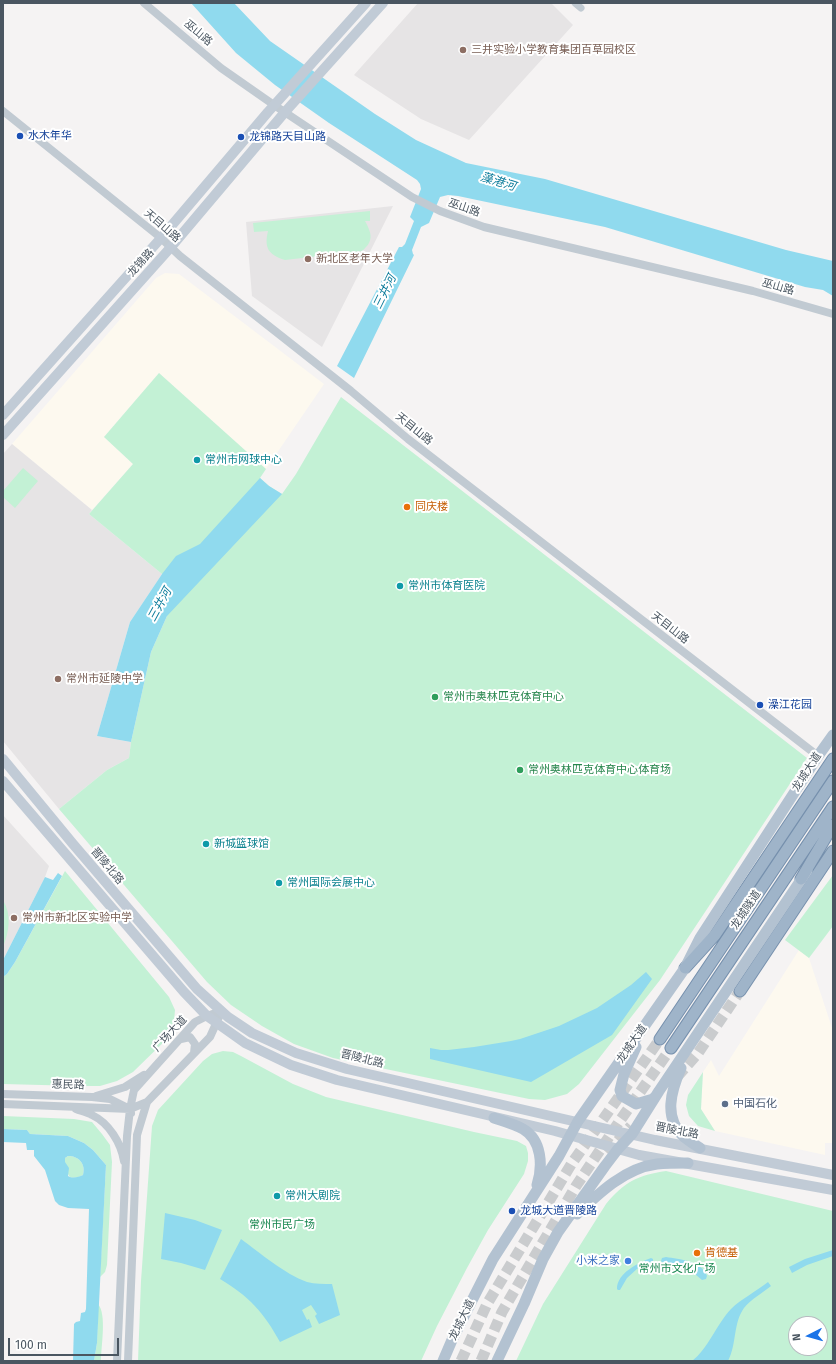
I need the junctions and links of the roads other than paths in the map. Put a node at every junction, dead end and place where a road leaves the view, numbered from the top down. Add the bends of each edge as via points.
1 (144, 3) edge
2 (366, 3) edge
3 (383, 3) edge
4 (274, 105) junction
5 (3, 111) edge
6 (286, 112) junction
7 (161, 238) junction
8 (171, 247) junction
9 (833, 314) edge
10 (3, 415) edge
11 (3, 435) edge
12 (833, 735) edge
13 (818, 756) junction
14 (3, 759) edge
15 (833, 759) edge
16 (3, 781) edge
17 (833, 781) edge
18 (833, 807) edge
19 (833, 825) edge
20 (833, 833) edge
21 (833, 851) edge
22 (801, 879) junction
23 (685, 968) junction
24 (740, 991) tunnel mouth
25 (221, 1011) junction
26 (207, 1016) junction
27 (648, 1021) junction
28 (217, 1022) junction
29 (181, 1039) junction
30 (660, 1039) tunnel mouth
31 (692, 1043) junction
32 (671, 1048) tunnel mouth
33 (194, 1053) junction
34 (154, 1068) junction
35 (659, 1091) junction
36 (3, 1094) edge
37 (92, 1097) junction
38 (147, 1102) junction
39 (3, 1104) edge
40 (68, 1106) junction
41 (130, 1109) junction
42 (494, 1118) junction
43 (578, 1122) junction
44 (632, 1134) junction
45 (137, 1135) junction
46 (570, 1136) junction
47 (700, 1148) junction
48 (618, 1149) junction
49 (688, 1163) junction
50 (125, 1172) junction
51 (833, 1175) edge
52 (833, 1190) edge
53 (534, 1196) junction
54 (558, 1232) junction
55 (117, 1361) edge
56 (128, 1361) edge
57 (443, 1361) edge
58 (496, 1361) edge

1 - 4 street, 巫山路 via 222,68
2 - 4 main road, 龙锦路
3 - 6 main road, 龙锦路
4 - 6 street, 巫山路
4 - 7 main road, 龙锦路
5 - 7 street, 天目山路
6 - 8 main road, 龙锦路
6 - 9 street, 巫山路 via 412,197 440,211 484,226 746,289
7 - 8 street, 天目山路
7 - 10 main road, 龙锦路
8 - 11 main road, 龙锦路
8 - 13 street, 天目山路 via 408,439
12 - 13 main road, 龙城大道
13 - 23 main road, 龙城大道 via 700,938
14 - 25 main road, 晋陵北路 via 197,989
15 - 23 highway via 715,935
16 - 26 main road
17 - 30 highway, 龙城隧道
18 - 32 highway, 龙城隧道
19 - 22 highway
20 - 22 main road
21 - 24 highway
22 - 31 main road
23 - 27 main road, 龙城大道
25 - 26 street, 广场大道
25 - 28 street
25 - 43 main road, 晋陵北路 via 252,1033 296,1053 347,1069
26 - 28 main road
26 - 29 street, 广场大道 via 195,1022
27 - 35 main road via 624,1074 620,1090 622,1096 636,1104 653,1099
27 - 43 main road, 龙城大道
28 - 33 street via 210,1037
28 - 42 main road via 245,1043 291,1065 338,1080
29 - 33 street via 190,1037 195,1044
29 - 34 street, 广场大道
31 - 35 main road
31 - 47 main road via 673,1086 670,1105 673,1122 683,1136
33 - 38 street
34 - 37 street via 125,1087
34 - 41 street, 广场大道 via 134,1090
35 - 44 main road
36 - 37 street, 惠民路
37 - 41 street, 惠民路 via 110,1099
38 - 41 street, 惠民路
38 - 45 street
39 - 40 street, 惠民路
40 - 41 street, 惠民路
40 - 50 street via 92,1115 105,1124 123,1155
41 - 45 street
41 - 50 street, 广场大道
42 - 46 main road
42 - 53 main road via 524,1129 536,1142 541,1174
43 - 44 main road, 晋陵北路
43 - 46 main road, 龙城大道
44 - 47 main road, 晋陵北路
44 - 48 main road
45 - 56 street
46 - 48 main road
46 - 53 main road, 龙城大道
47 - 51 main road, 晋陵北路
48 - 49 main road
48 - 54 main road
49 - 52 main road
49 - 54 main road via 656,1164 632,1171 591,1200
50 - 55 street, 广场大道
53 - 57 main road, 龙城大道 via 492,1259
54 - 58 main road

